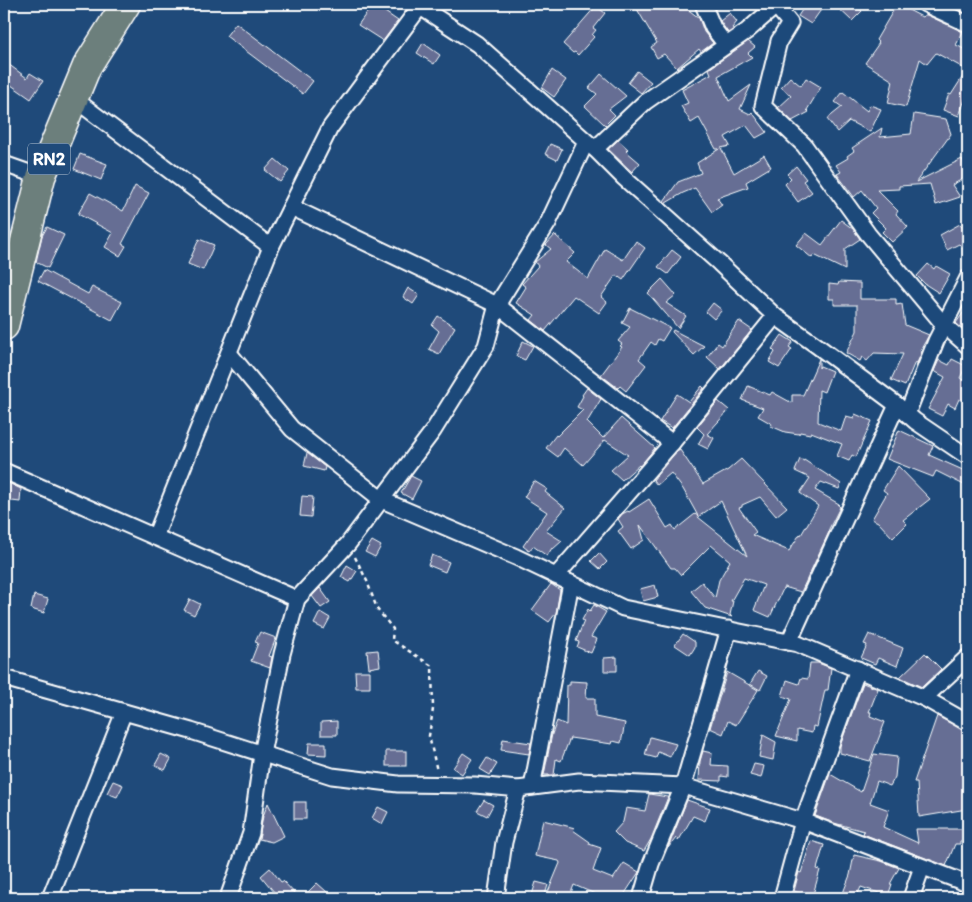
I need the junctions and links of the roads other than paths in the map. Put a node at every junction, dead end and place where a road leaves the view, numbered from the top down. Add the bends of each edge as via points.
1 (126, 4) edge
2 (703, 4) edge
3 (925, 4) edge
4 (419, 5) edge
5 (777, 5) edge
6 (968, 24) edge
7 (726, 45) junction
8 (74, 98) junction
9 (590, 146) junction
10 (4, 164) edge
11 (41, 177) junction
12 (291, 207) junction
13 (272, 246) junction
14 (968, 278) edge
15 (497, 305) junction
16 (775, 316) junction
17 (4, 319) edge
18 (944, 326) junction
19 (968, 346) edge
20 (229, 353) junction
21 (902, 410) junction
22 (672, 443) junction
23 (968, 457) edge
24 (4, 471) edge
25 (382, 500) junction
26 (155, 537) junction
27 (556, 576) junction
28 (571, 583) junction
29 (297, 599) junction
30 (729, 629) junction
31 (789, 642) junction
32 (968, 657) edge
33 (858, 669) junction
34 (4, 678) edge
35 (924, 698) junction
36 (124, 712) junction
37 (968, 723) edge
38 (262, 754) junction
39 (683, 786) junction
40 (525, 788) junction
41 (803, 821) junction
42 (922, 867) junction
43 (968, 884) edge
44 (50, 898) edge
45 (228, 898) edge
46 (496, 898) edge
47 (640, 898) edge
48 (782, 898) edge
49 (911, 898) edge

1 - 8 highway, RN2 via 87,66
2 - 7 street via 713,28
3 - 6 street
4 - 9 street via 477,44
4 - 12 street via 330,128
5 - 7 street
5 - 18 street via 790,23 779,41 763,106 804,145 868,234
7 - 9 street via 645,102
8 - 11 highway, RN2
8 - 13 street
9 - 15 street via 548,223
9 - 16 street
10 - 11 street
11 - 17 highway, RN2
12 - 13 street
12 - 15 street
13 - 20 street
14 - 18 street
15 - 22 street
15 - 25 street via 486,346 433,431
16 - 21 street
16 - 22 street
18 - 19 street
18 - 21 street
20 - 25 street via 292,429
20 - 26 street
21 - 23 street
21 - 31 street
22 - 27 street
24 - 26 street
25 - 27 street
25 - 29 street via 348,544
26 - 29 street
27 - 28 street
28 - 30 street via 623,608
28 - 40 street
29 - 38 street via 282,654
30 - 31 street
30 - 39 street
31 - 33 street
32 - 35 street
33 - 35 street
33 - 41 street
34 - 36 street
35 - 37 street
36 - 38 street
36 - 44 street
38 - 40 street via 332,776 398,784
38 - 45 street via 251,833
39 - 40 street via 579,781
39 - 41 street
39 - 47 street
40 - 46 street via 504,842
41 - 42 street
41 - 48 street
42 - 43 street
42 - 49 street

